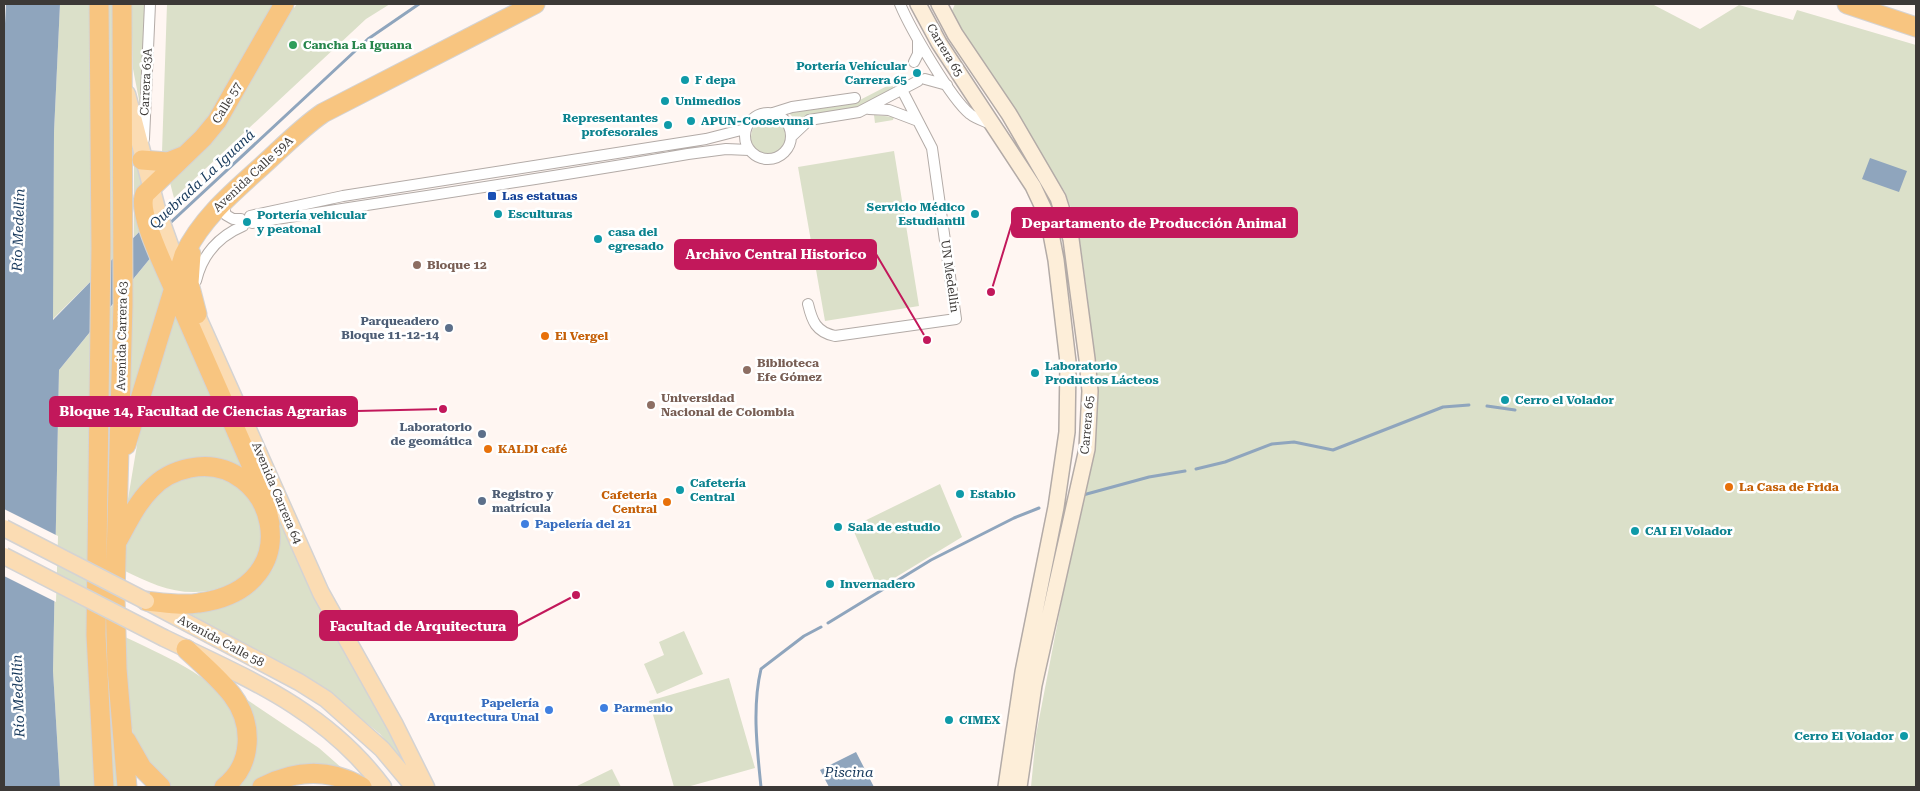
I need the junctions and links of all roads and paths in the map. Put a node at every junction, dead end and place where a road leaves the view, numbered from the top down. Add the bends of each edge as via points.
1 (99, 4) edge
2 (122, 4) edge
3 (150, 4) edge
4 (284, 4) edge
5 (535, 4) edge
6 (900, 4) edge
7 (918, 4) edge
8 (939, 4) edge
9 (1847, 4) edge
10 (1916, 28) edge
11 (918, 38) junction
12 (914, 62) dead end
13 (123, 76) junction
14 (947, 85) junction
15 (902, 90) junction
16 (855, 98) dead end
17 (867, 108) junction
18 (773, 113) junction
19 (918, 121) junction
20 (991, 124) junction
21 (745, 129) junction
22 (791, 137) junction
23 (749, 150) junction
24 (188, 153) junction
25 (142, 160) junction
26 (150, 188) junction
27 (228, 198) junction
28 (247, 221) junction
29 (197, 231) junction
30 (176, 279) junction
31 (808, 304) dead end
32 (197, 314) junction
33 (119, 470) junction
34 (270, 524) junction
35 (4, 528) edge
36 (117, 543) junction
37 (4, 556) edge
38 (146, 602) junction
39 (186, 649) junction
40 (122, 734) junction
41 (104, 787) edge
42 (127, 787) edge
43 (160, 787) edge
44 (224, 787) edge
45 (262, 787) edge
46 (362, 787) edge
47 (383, 787) edge
48 (414, 787) edge
49 (426, 787) edge
50 (1006, 787) edge
51 (1018, 787) edge

1 - 41 highway, Avenida Carrera 63 via 101,248 96,635
2 - 13 highway, Avenida Carrera 63
3 - 25 street, Carrera 63A
4 - 24 highway, Calle 57 via 217,121
5 - 27 highway, Avenida Calle 59A via 323,113
6 - 11 street
7 - 20 main road, Carrera 65
8 - 51 main road, Carrera 65 via 1058,198 1072,247 1087,358 1090,391 1087,449 1034,685
9 - 10 highway
11 - 12 street via 918,54
11 - 14 street
13 - 25 main road, Avenida Carrera 64
13 - 33 highway, Avenida Carrera 63
14 - 15 street via 922,80
14 - 20 street via 970,114
15 - 17 street
15 - 19 street
16 - 18 street
17 - 19 street via 889,110
17 - 22 street via 814,118
18 - 21 street via 755,116
18 - 22 street via 787,122
19 - 31 street, UN Medellín via 932,148 956,320 835,336 817,328
20 - 50 main road, Carrera 65 via 1033,186 1051,229 1068,362 1067,432 1056,507 1023,672
21 - 23 street via 744,140
21 - 28 street via 706,139 343,196
22 - 23 street via 784,153 772,159 759,158
23 - 28 street via 726,149 688,154 471,191
24 - 25 highway via 168,162
24 - 26 highway, Calle 57
25 - 26 main road, Avenida Carrera 64
26 - 30 highway, Avenida Carrera 64 via 143,198
27 - 28 street via 224,207 226,215
27 - 29 highway, Avenida Calle 59A
28 - 32 street via 222,238 201,264 194,292
29 - 30 highway, Avenida Calle 59A
29 - 32 highway via 189,266
30 - 32 main road, Avenida Carrera 64
30 - 33 highway, Avenida Calle 59A
30 - 34 highway via 263,492
32 - 49 main road, Avenida Carrera 64 via 321,593
33 - 36 highway, Avenida Carrera 63
34 - 36 highway via 260,498 237,477 212,467 193,467 166,477 150,489
34 - 38 highway via 271,542 261,569 234,593 198,603
35 - 38 main road, Avenida Calle 58, bridge
36 - 40 highway, Avenida Carrera 63 via 116,643
37 - 39 main road, Avenida Calle 58, bridge
38 - 48 main road, Avenida Calle 58 via 326,699 382,749
39 - 44 highway via 232,696 246,726 246,756 241,769
39 - 47 main road, Avenida Calle 58 via 260,684 311,715 353,752
40 - 42 highway, Avenida Carrera 63
40 - 43 highway via 142,768
45 - 46 highway via 287,776 315,772 340,777

